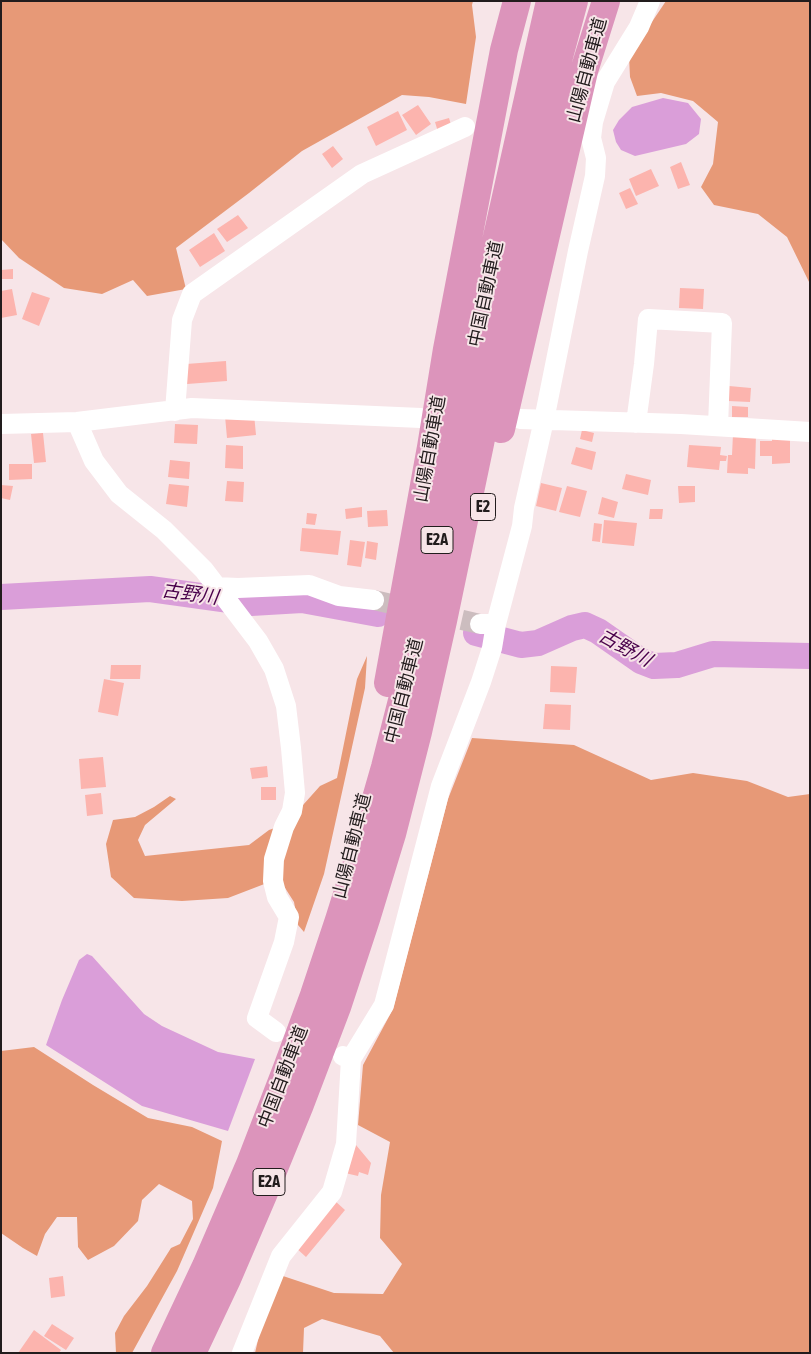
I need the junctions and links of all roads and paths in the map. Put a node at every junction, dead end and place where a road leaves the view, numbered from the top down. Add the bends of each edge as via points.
1 (517, 1) edge
2 (550, 1) edge
3 (574, 1) edge
4 (606, 1) edge
5 (650, 1) edge
6 (465, 127) dead end
7 (175, 411) junction
8 (421, 418) dead end
9 (520, 419) dead end
10 (544, 420) junction
11 (76, 422) junction
12 (636, 423) junction
13 (1, 424) edge
14 (718, 426) junction
15 (810, 432) edge
16 (216, 587) junction
17 (374, 600) tunnel mouth
18 (337, 1007) junction
19 (276, 1032) dead end
20 (287, 1068) junction
21 (165, 1353) edge
22 (192, 1353) edge
23 (242, 1353) edge

1 - 20 highway, 山陽自動車道 via 504,50 447,349 376,744 346,877
2 - 20 highway, 中国自動車道 / E2A via 492,259 407,682 362,847
3 - 18 highway, 中国自動車道 / E2A via 557,64 515,260 418,732 392,834
4 - 18 highway, 山陽自動車道 / E2 via 582,81 428,737 400,832
5 - 10 street via 639,27 606,82 592,122 595,176
6 - 7 street via 362,174 192,294 182,320
7 - 8 street via 192,408
7 - 11 street
9 - 10 street
10 - 12 street
10 - 23 street via 522,526 488,624 492,648 441,786 384,1005 347,1057 346,1144 332,1192 281,1256
11 - 13 street
11 - 16 street via 94,460 119,494 164,530 204,570
12 - 14 street
12 - 14 street via 648,319 722,323
14 - 15 street
16 - 17 street via 309,585 339,596
16 - 19 street via 258,641 274,669 286,706 295,793 292,811 274,859 273,881 277,897 289,917 284,942 257,1018
18 - 22 highway, 中国自動車道 / E2A via 264,1194
20 - 21 highway, 中国自動車道 / E2A via 250,1164

